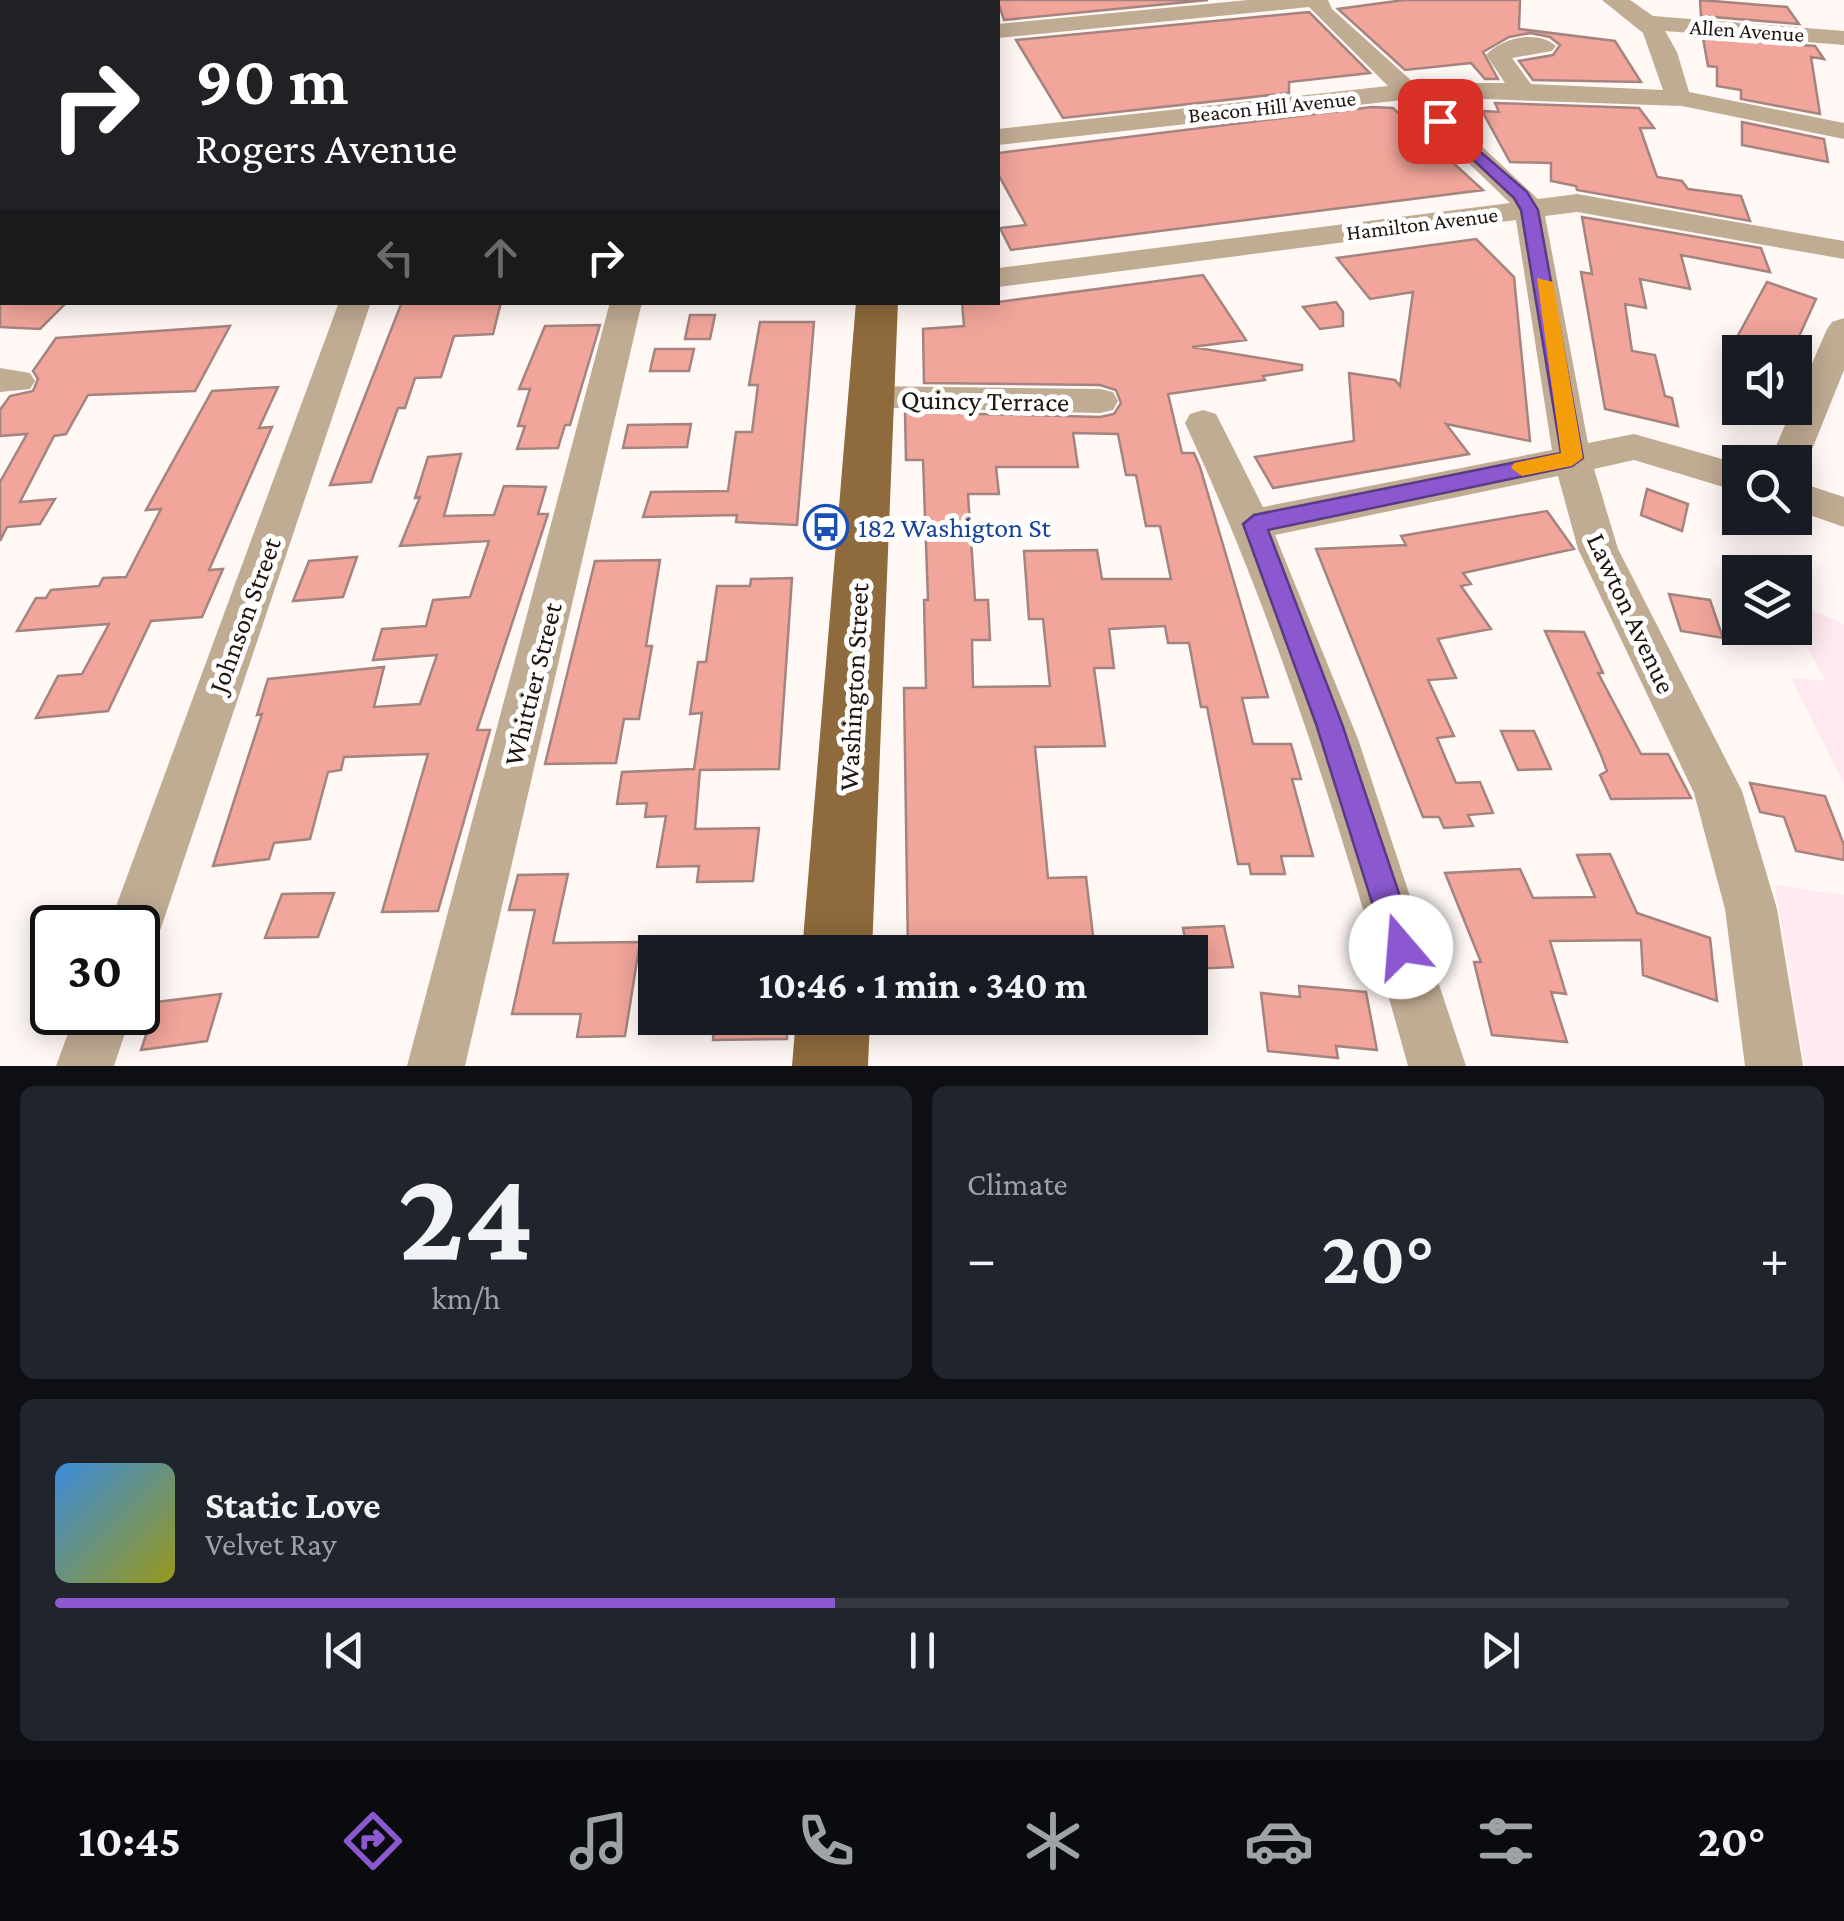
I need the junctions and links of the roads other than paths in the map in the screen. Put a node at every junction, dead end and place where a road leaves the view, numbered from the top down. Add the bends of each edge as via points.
1 (1317, 0) edge
2 (1613, 0) edge
3 (1650, 22) junction
4 (1000, 31) edge
5 (1844, 38) edge
6 (1544, 46) dead end
7 (1408, 92) junction
8 (1524, 93) junction
9 (1678, 98) junction
10 (1844, 131) edge
11 (1000, 136) edge
12 (1530, 210) junction
13 (1844, 250) edge
14 (1000, 278) edge
15 (355, 305) edge
16 (625, 305) edge
17 (877, 305) edge
18 (1844, 330) edge
19 (870, 398) junction
20 (1100, 401) dead end
21 (1203, 423) dead end
22 (1795, 445) edge
23 (1572, 458) junction
24 (1722, 473) edge
25 (1812, 501) edge
26 (1844, 512) edge
27 (1254, 524) junction
28 (142, 905) edge
29 (838, 935) edge
30 (96, 1035) edge
31 (832, 1035) edge
32 (85, 1066) edge
33 (436, 1066) edge
34 (830, 1066) edge
35 (1437, 1066) edge
36 (1774, 1066) edge

1 - 4 street
1 - 7 street
2 - 3 street
3 - 5 street, Allen Avenue
3 - 9 street via 1669,55
6 - 8 street via 1519,45 1498,54
7 - 8 street, Beacon Hill Avenue
7 - 11 street, Beacon Hill Avenue
7 - 12 street
8 - 9 street, Beacon Hill Avenue
9 - 10 street, Beacon Hill Avenue
12 - 13 street, Hamilton Avenue via 1576,203
12 - 14 street, Hamilton Avenue
12 - 23 street, Lawton Avenue
15 - 28 street, Johnson Street
16 - 33 street, Whittier Street
17 - 19 main road, Washington Street
18 - 22 street
19 - 20 street, Quincy Terrace
19 - 29 main road, Washington Street
21 - 27 street
23 - 24 street via 1634,447
23 - 27 street
23 - 36 street, Lawton Avenue via 1598,549 1718,791 1750,909
25 - 26 street
27 - 35 street via 1329,724
30 - 32 street
31 - 34 main road

